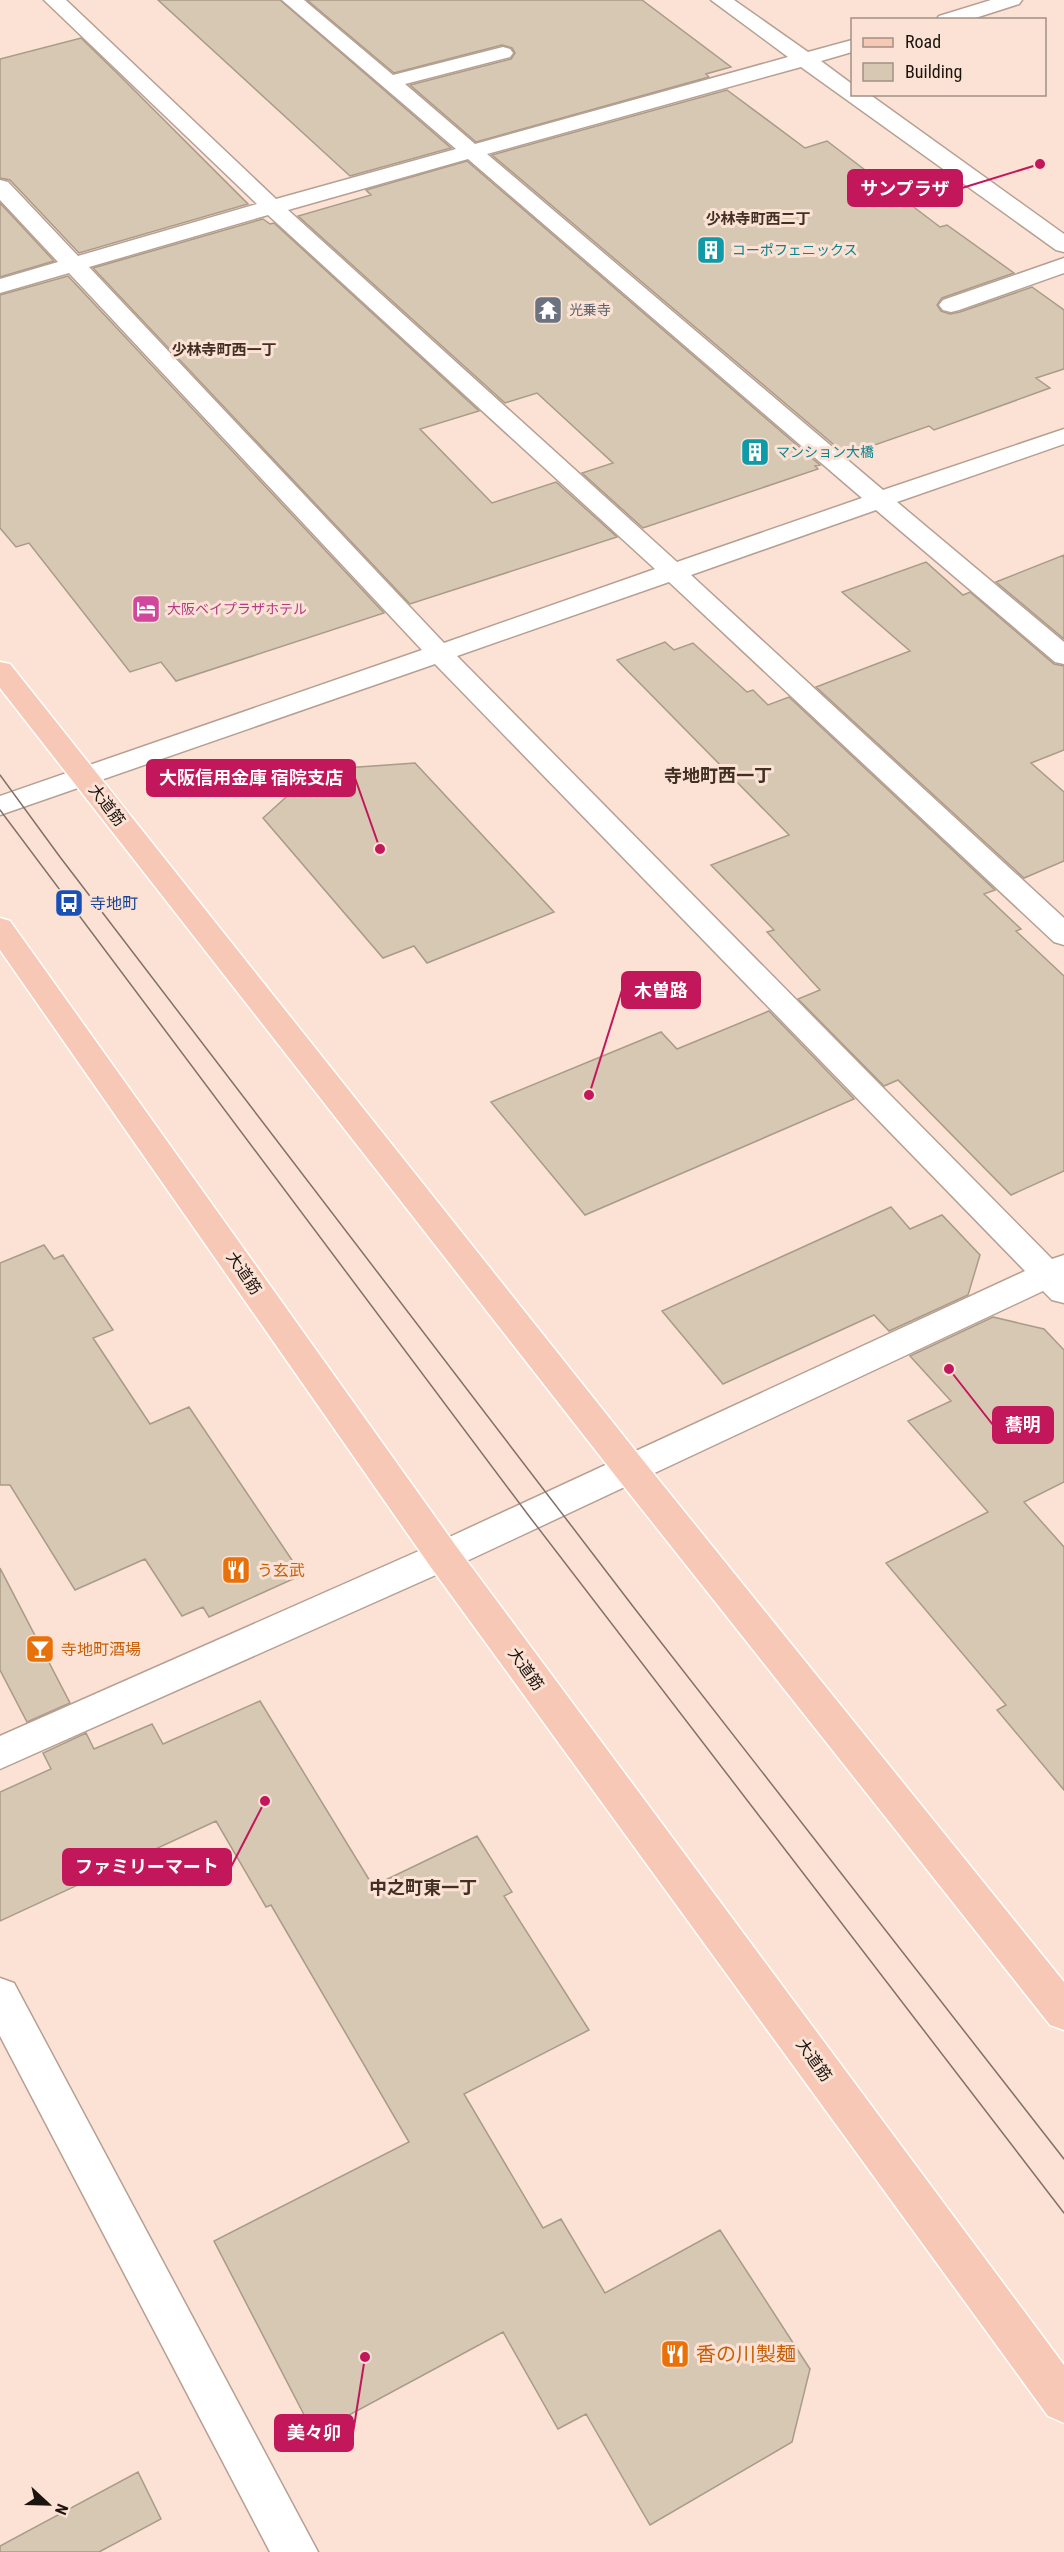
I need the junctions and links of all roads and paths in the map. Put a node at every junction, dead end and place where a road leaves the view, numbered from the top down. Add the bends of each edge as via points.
1 (54, 0) edge
2 (292, 0) edge
3 (721, 0) edge
4 (1012, 0) edge
5 (976, 4) edge
6 (950, 18) edge
7 (851, 46) edge
8 (502, 53) dead end
9 (806, 59) junction
10 (390, 82) junction
11 (851, 92) edge
12 (857, 96) edge
13 (473, 152) junction
14 (0, 187) edge
15 (272, 207) junction
16 (1064, 245) edge
17 (75, 266) junction
18 (1064, 266) edge
19 (0, 286) edge
20 (951, 305) dead end
21 (1064, 436) edge
22 (877, 500) junction
23 (672, 571) junction
24 (438, 652) junction
25 (1064, 656) edge
26 (0, 670) edge
27 (86, 777) junction
28 (0, 806) edge
29 (0, 928) edge
30 (1064, 935) edge
31 (1058, 1277) edge
32 (630, 1469) junction
33 (443, 1556) junction
34 (0, 1753) edge
35 (0, 1996) edge
36 (1064, 2012) edge
37 (1064, 2401) edge
38 (295, 2552) edge

1 - 15 street
2 - 10 street
3 - 9 street
4 - 5 street
5 - 6 street
7 - 9 street
8 - 10 street
9 - 11 street
9 - 13 street
10 - 13 street
12 - 16 street
13 - 15 street
13 - 22 street
14 - 17 street
15 - 17 street
15 - 23 street
17 - 19 street
17 - 24 street
18 - 20 street
21 - 22 street
22 - 23 street
22 - 25 street
23 - 24 street
23 - 30 street
24 - 27 street
24 - 31 street
26 - 27 main road, 大道筋
27 - 28 street
27 - 32 main road, 大道筋
29 - 33 main road, 大道筋
31 - 32 street
32 - 33 street
32 - 36 main road, 大道筋
33 - 34 street
33 - 37 main road, 大道筋
35 - 38 street

